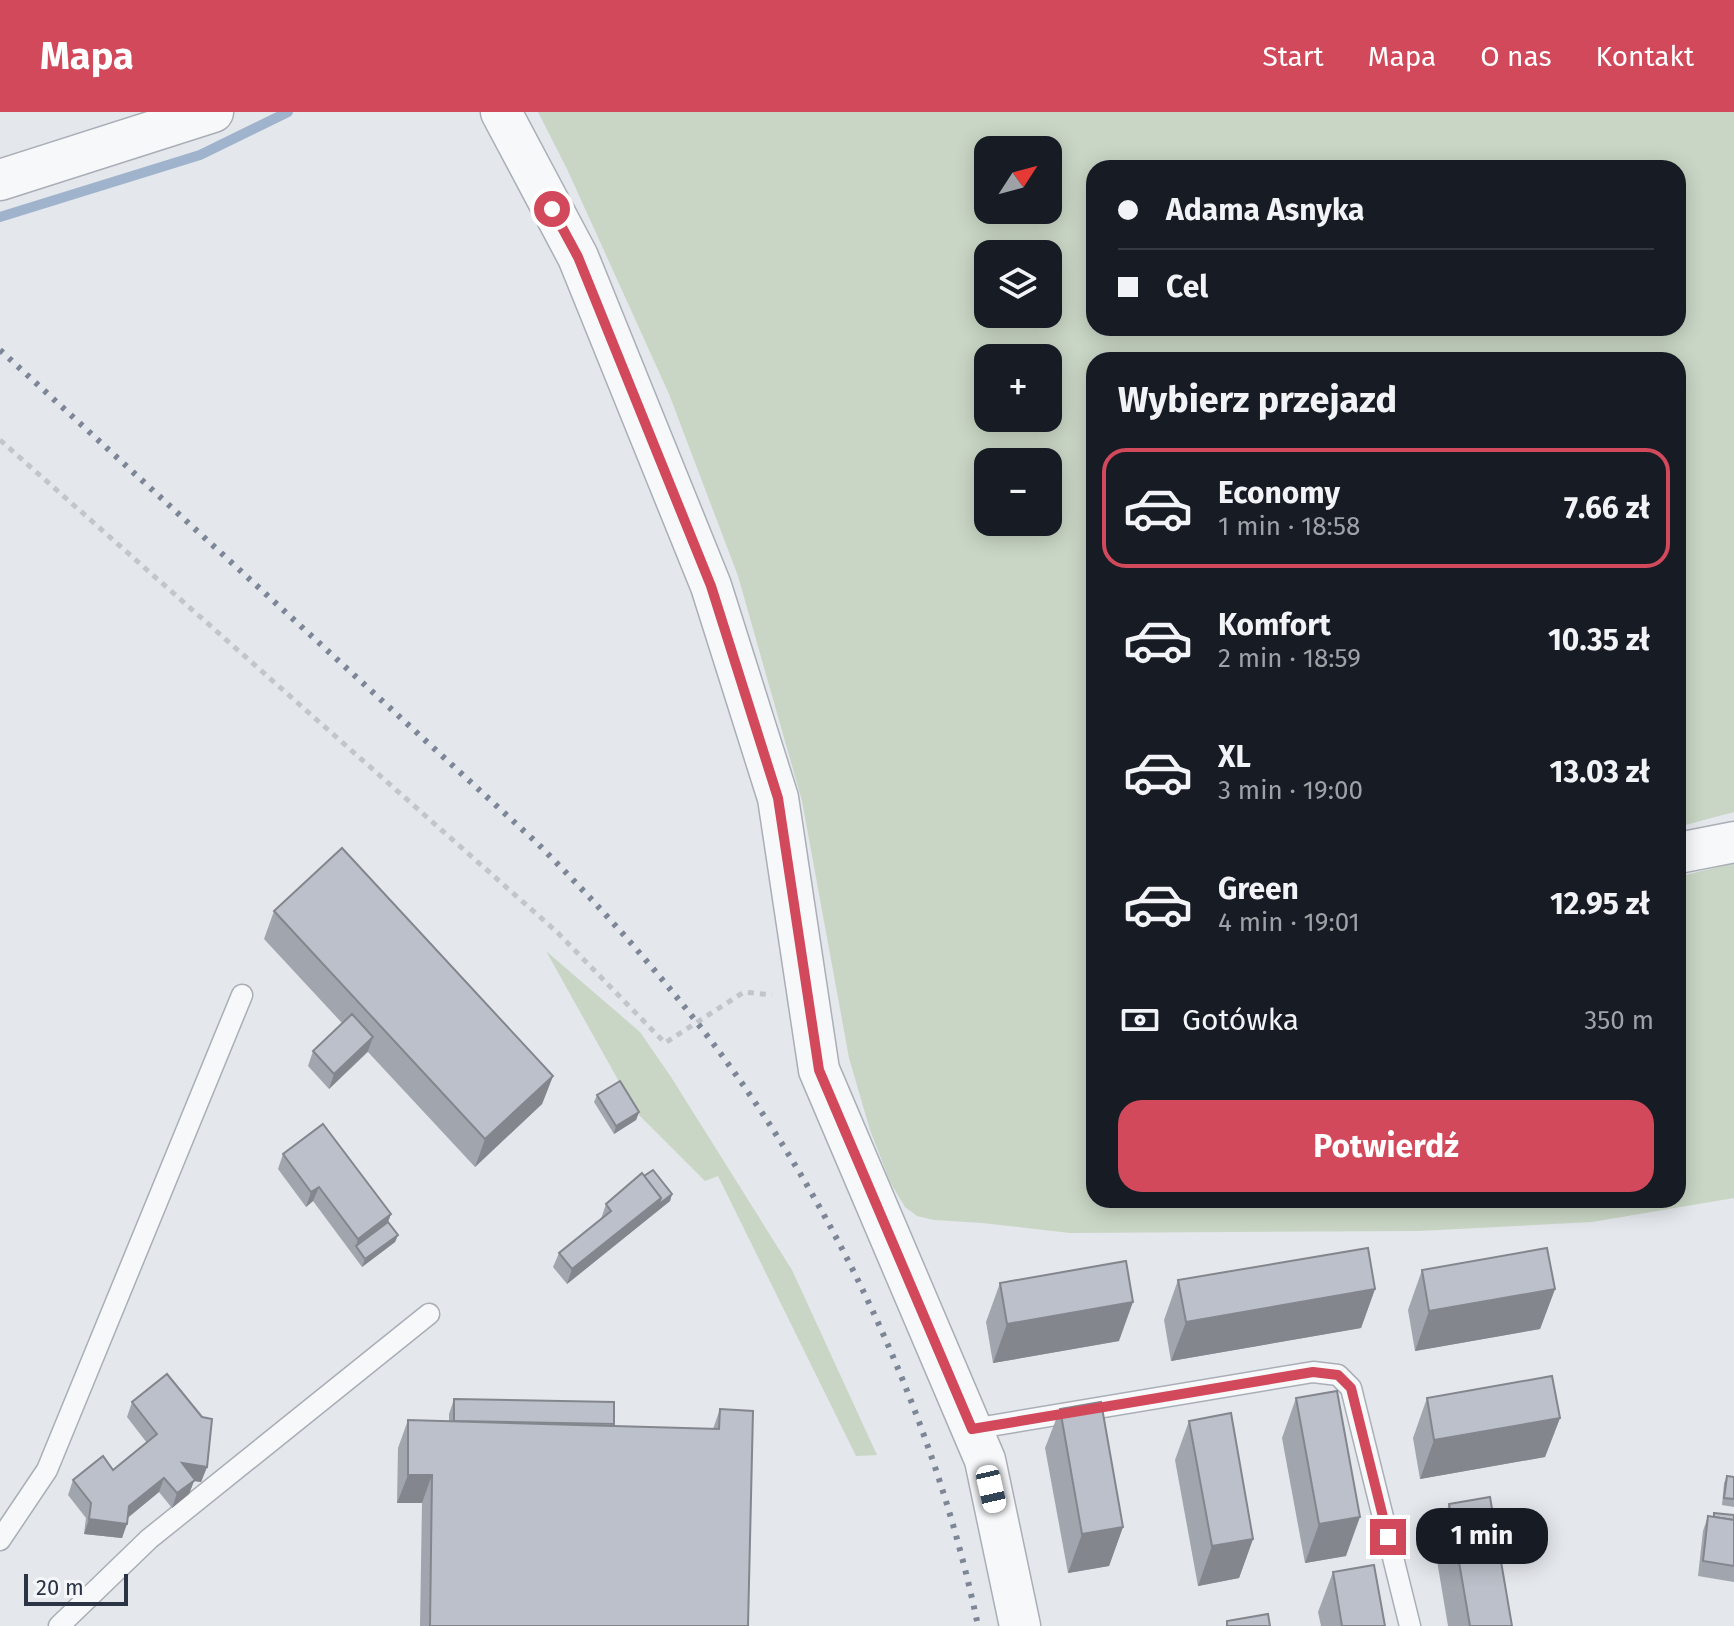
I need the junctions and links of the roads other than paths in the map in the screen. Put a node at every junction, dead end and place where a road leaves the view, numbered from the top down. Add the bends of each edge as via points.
1 (213, 112) edge
2 (501, 112) edge
3 (0, 180) edge
4 (1734, 842) edge
5 (1686, 851) edge
6 (242, 995) dead end
7 (429, 1314) dead end
8 (972, 1429) junction
9 (0, 1540) edge
10 (59, 1626) edge
11 (1020, 1626) edge
12 (1410, 1626) edge

1 - 3 street
2 - 8 street via 578,257 711,586 778,798 819,1070
4 - 5 street
6 - 9 lane via 47,1470
7 - 10 lane via 149,1539
8 - 11 street via 985,1460
8 - 12 lane via 1313,1372 1338,1375 1351,1388

